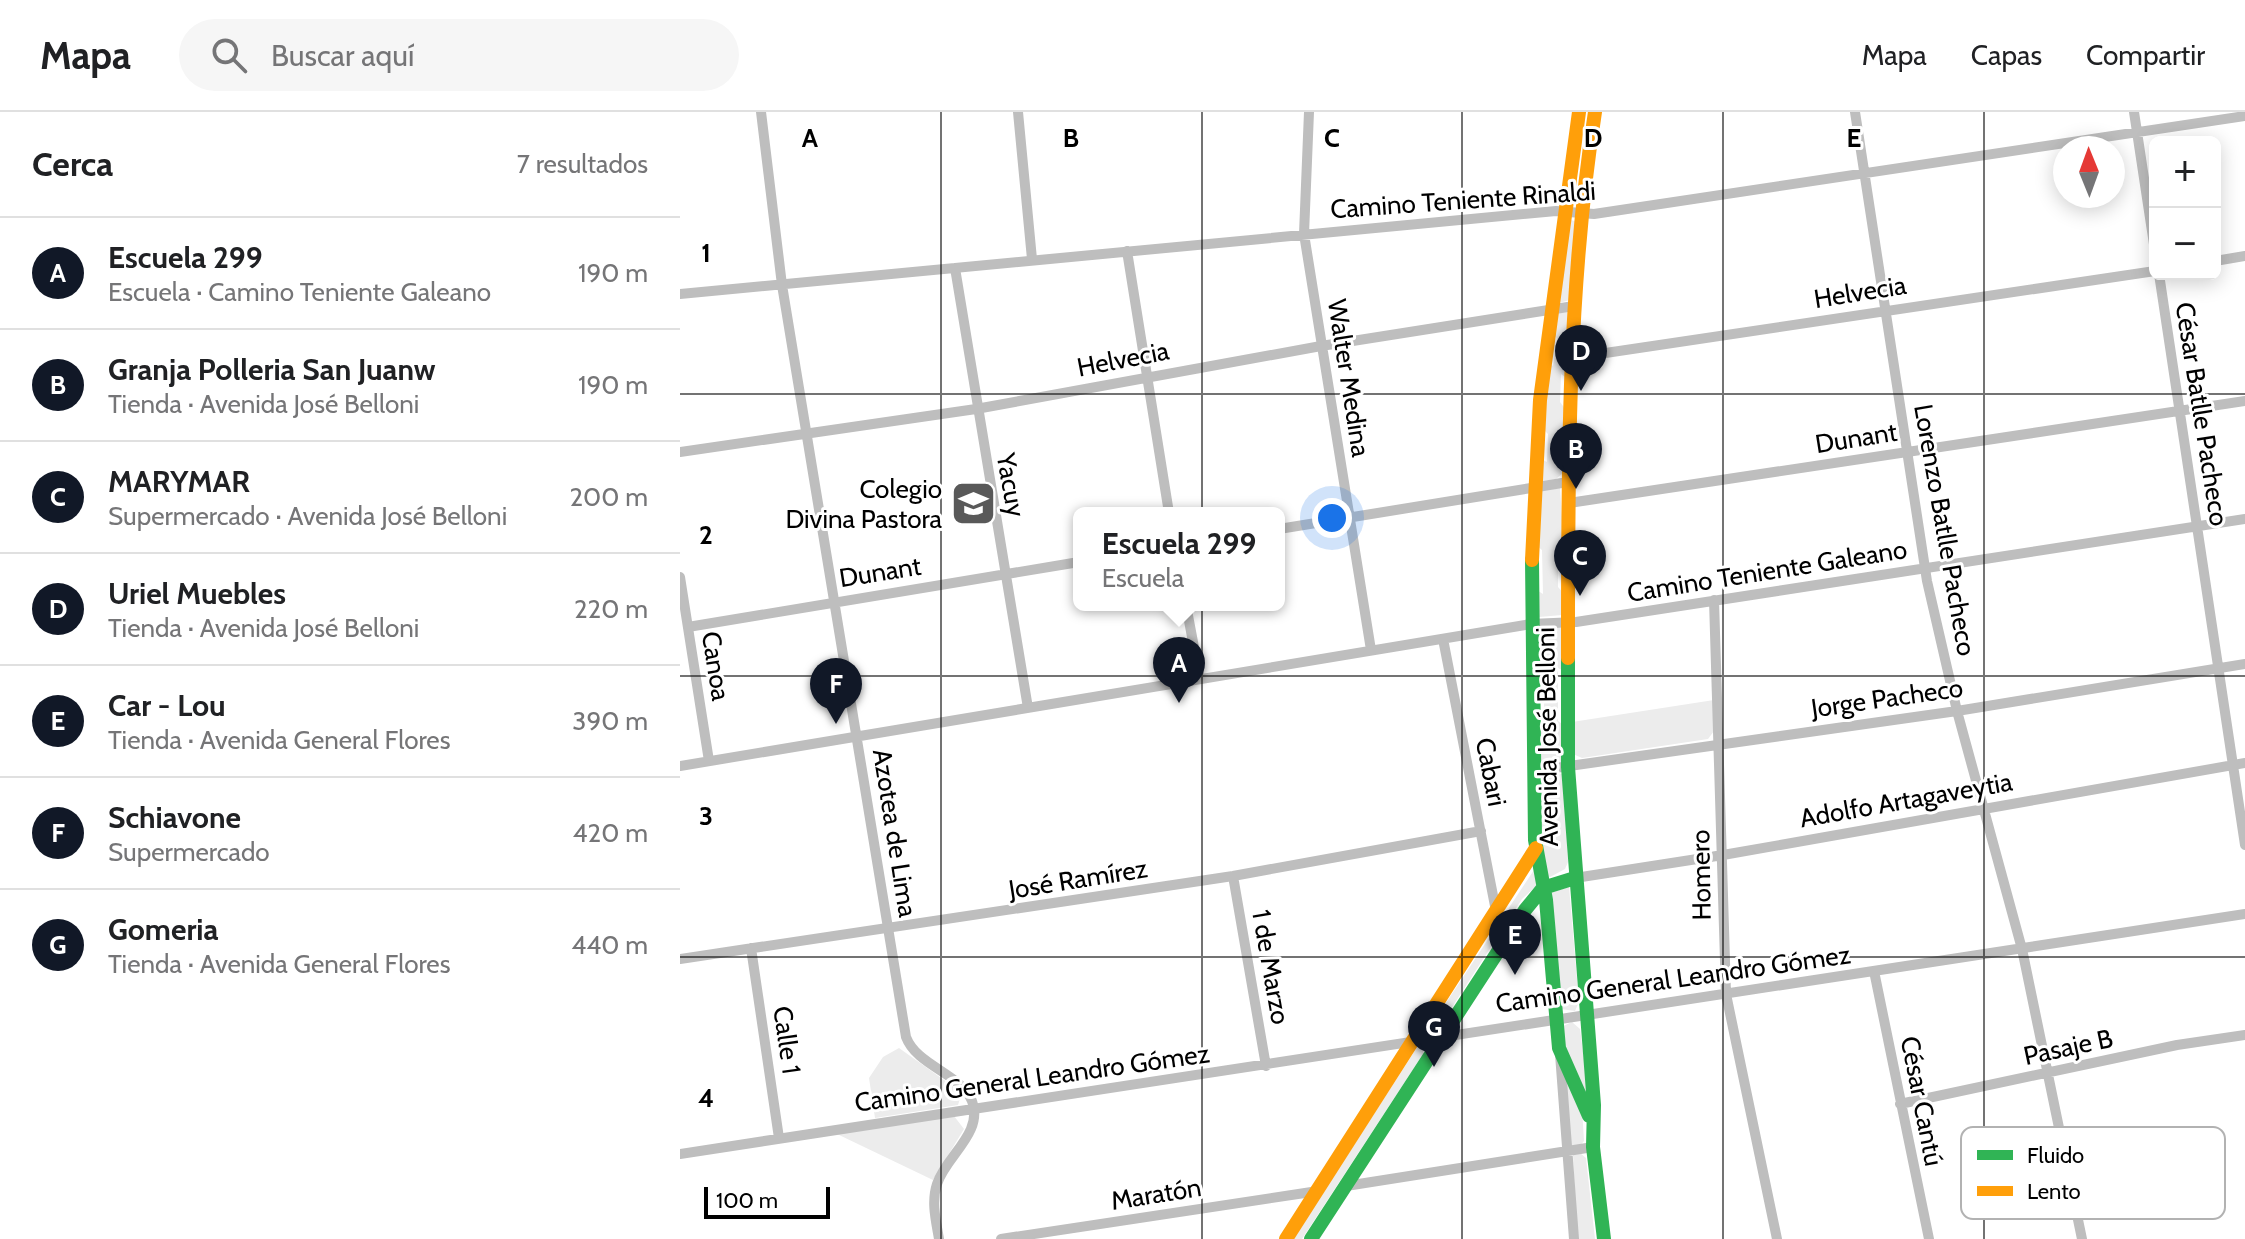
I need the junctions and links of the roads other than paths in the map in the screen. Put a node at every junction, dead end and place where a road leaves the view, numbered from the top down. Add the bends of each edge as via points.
1 (761, 112) edge
2 (1018, 112) edge
3 (1309, 112) edge
4 (1579, 112) edge
5 (1595, 112) edge
6 (1855, 112) edge
7 (2134, 112) edge
8 (2245, 116) edge
9 (2137, 132) junction
10 (1865, 173) junction
11 (1563, 211) junction
12 (2149, 211) edge
13 (1581, 214) junction
14 (1304, 234) junction
15 (1127, 251) junction
16 (2245, 256) edge
17 (1032, 259) junction
18 (2221, 260) edge
19 (955, 268) junction
20 (2149, 273) edge
21 (2158, 280) edge
22 (782, 285) junction
23 (680, 294) edge
24 (1574, 306) junction
25 (1550, 309) junction
26 (1886, 310) junction
27 (1321, 346) junction
28 (1572, 358) junction
29 (1147, 377) junction
30 (2245, 401) edge
31 (976, 409) junction
32 (2179, 410) junction
33 (806, 432) junction
34 (680, 452) edge
35 (1907, 453) junction
36 (1568, 482) junction
37 (1533, 487) junction
38 (1569, 503) junction
39 (1168, 507) edge
40 (1349, 518) junction
41 (2245, 519) edge
42 (2197, 526) junction
43 (1285, 528) edge
44 (1073, 563) edge
45 (1925, 569) junction
46 (1004, 575) junction
47 (680, 577) edge
48 (1714, 600) junction
49 (834, 602) junction
50 (1187, 611) edge
51 (1568, 622) junction
52 (1531, 624) junction
53 (688, 627) junction
54 (1443, 639) junction
55 (1371, 650) junction
56 (2245, 664) edge
57 (2218, 668) junction
58 (1200, 679) junction
59 (1028, 708) junction
60 (1957, 711) junction
61 (857, 737) junction
62 (1719, 746) junction
63 (709, 761) junction
64 (2240, 764) edge
65 (680, 766) edge
66 (1568, 767) junction
67 (1534, 771) junction
68 (1984, 808) junction
69 (1481, 831) junction
70 (2245, 845) edge
71 (1536, 848) junction
72 (1723, 855) junction
73 (1233, 876) junction
74 (1575, 878) junction
75 (1543, 888) junction
76 (1496, 913) junction
77 (2245, 914) edge
78 (888, 927) junction
79 (751, 948) junction
80 (2022, 949) junction
81 (680, 959) edge
82 (1874, 971) junction
83 (1726, 994) junction
84 (1587, 1012) junction
85 (1557, 1017) junction
86 (2245, 1035) edge
87 (1441, 1037) junction
88 (1412, 1042) junction
89 (1560, 1051) junction
90 (1266, 1066) junction
91 (2047, 1074) junction
92 (1900, 1104) junction
93 (974, 1109) junction
94 (1591, 1122) junction
95 (2058, 1127) edge
96 (779, 1138) junction
97 (1593, 1147) junction
98 (1566, 1151) junction
99 (680, 1154) edge
100 (1346, 1186) junction
101 (1318, 1191) junction
102 (2078, 1219) edge
103 (939, 1239) edge
104 (1001, 1239) edge
105 (1286, 1239) edge
106 (1311, 1239) edge
107 (1574, 1239) edge
108 (1604, 1239) edge
109 (1777, 1239) edge
110 (1929, 1239) edge
111 (2082, 1239) edge

1 - 22 street, Azotea de Lima
2 - 17 street
3 - 14 street, Walter Medina
4 - 11 main road, Avenida José Belloni
5 - 13 main road, Avenida José Belloni
6 - 10 street, Lorenzo Batlle Pacheco
7 - 9 street
8 - 9 street, Camino Teniente Rinaldi
9 - 10 street, Camino Teniente Rinaldi
9 - 12 street
10 - 13 street, Camino Teniente Rinaldi
10 - 26 street, Lorenzo Batlle Pacheco
11 - 13 street, Camino Teniente Rinaldi
11 - 14 street, Camino Teniente Rinaldi
11 - 25 main road, Avenida José Belloni
13 - 24 main road, Avenida José Belloni
14 - 15 street, Camino Teniente Rinaldi
14 - 27 street, Walter Medina
15 - 17 street, Camino Teniente Rinaldi
15 - 29 street
16 - 18 street
17 - 19 street, Camino Teniente Rinaldi
19 - 22 street, Camino Teniente Rinaldi
19 - 31 street, Yacuy
20 - 26 street, Helvecia
21 - 32 street, César Batlle Pacheco
22 - 23 street, Camino Teniente Rinaldi
22 - 33 street, Azotea de Lima
24 - 25 street, Helvecia
24 - 28 main road, Avenida José Belloni
25 - 27 street, Helvecia
25 - 37 main road, Avenida José Belloni
26 - 28 street, Helvecia
26 - 35 street, Lorenzo Batlle Pacheco
27 - 29 street, Helvecia
27 - 40 street, Walter Medina
28 - 36 main road, Avenida José Belloni
29 - 31 street, Helvecia
29 - 39 street
30 - 32 street, Dunant
31 - 33 street, Helvecia
31 - 46 street, Yacuy
32 - 35 street, Dunant
32 - 42 street, César Batlle Pacheco
33 - 34 street, Helvecia
33 - 49 street, Azotea de Lima
35 - 38 street, Dunant
35 - 45 street, Lorenzo Batlle Pacheco
36 - 37 street
36 - 38 main road, Avenida José Belloni
37 - 40 street
37 - 52 main road, Avenida José Belloni
38 - 51 main road, Avenida José Belloni
40 - 43 street
40 - 55 street, Walter Medina
41 - 42 street, Camino Teniente Galeano
42 - 45 street, Camino Teniente Galeano
42 - 57 street, César Batlle Pacheco
44 - 46 street, Dunant
45 - 48 street, Camino Teniente Galeano
45 - 60 street, Lorenzo Batlle Pacheco
46 - 49 street, Dunant
46 - 59 street, Yacuy
47 - 53 street, Canoa
48 - 51 street, Camino Teniente Galeano
48 - 62 street, Homero
49 - 53 street, Dunant
49 - 61 street, Azotea de Lima
50 - 58 street
51 - 52 street, Camino Teniente Galeano
51 - 66 main road, Avenida José Belloni
52 - 54 street, Camino Teniente Galeano
52 - 67 main road, Avenida José Belloni
53 - 63 street, Canoa
54 - 55 street, Camino Teniente Galeano
54 - 69 street, Cabari
55 - 58 street, Camino Teniente Galeano
56 - 57 street, Jorge Pacheco
57 - 60 street, Jorge Pacheco
57 - 64 street, César Batlle Pacheco
58 - 59 street, Camino Teniente Galeano
59 - 61 street, Camino Teniente Galeano
60 - 62 street, Jorge Pacheco
60 - 68 street, Lorenzo Batlle Pacheco
61 - 63 street, Camino Teniente Galeano
61 - 78 street, Azotea de Lima
62 - 66 street, Jorge Pacheco
62 - 72 street, Homero
63 - 65 street, Camino Teniente Galeano
64 - 68 street, Adolfo Artagaveytia
64 - 70 street, César Batlle Pacheco
66 - 67 street, Jorge Pacheco
66 - 74 main road, Avenida José Belloni
67 - 71 main road, Avenida José Belloni
68 - 72 street, Adolfo Artagaveytia
68 - 80 street, Lorenzo Batlle Pacheco
69 - 73 street, José Ramírez
69 - 76 street, Cabari
71 - 75 main road, Avenida José Belloni
71 - 76 main road
72 - 74 street, Adolfo Artagaveytia
72 - 83 street, Homero
73 - 78 street, José Ramírez
73 - 90 street, 1 de Marzo
74 - 75 main road
74 - 84 main road, Avenida José Belloni
75 - 85 main road, Avenida José Belloni
75 - 87 main road
76 - 88 main road
77 - 80 street, Camino General Leandro Gómez
78 - 79 street, José Ramírez
78 - 93 street, Azotea de Lima via 907,1042 966,1092
79 - 81 street, José Ramírez
79 - 96 street, Calle 1
80 - 82 street, Camino General Leandro Gómez
80 - 91 street, Lorenzo Batlle Pacheco
82 - 83 street, Camino General Leandro Gómez
82 - 92 street, César Cantú
83 - 84 street, Camino General Leandro Gómez
83 - 109 street, Homero
84 - 85 street, Camino General Leandro Gómez
84 - 94 main road, Avenida José Belloni
85 - 87 street, Camino General Leandro Gómez
85 - 89 main road, Avenida José Belloni
86 - 91 street, Pasaje B
87 - 88 street, Camino General Leandro Gómez
87 - 100 main road
88 - 90 street, Camino General Leandro Gómez
88 - 101 main road
89 - 94 main road, Avenida José Belloni
89 - 98 street, Avenida José Belloni
90 - 93 street, Camino General Leandro Gómez
91 - 92 street, Pasaje B
91 - 95 street, Lorenzo Batlle Pacheco
92 - 110 street, César Cantú
93 - 96 street, Camino General Leandro Gómez
93 - 103 street via 971,1130 935,1189
94 - 97 main road, Avenida José Belloni
96 - 99 street, Camino General Leandro Gómez
97 - 98 street
97 - 108 main road, Avenida José Belloni
98 - 100 street
98 - 107 street, Avenida José Belloni
100 - 106 main road
101 - 104 street, Maratón
101 - 105 main road
102 - 111 street, Lorenzo Batlle Pacheco

